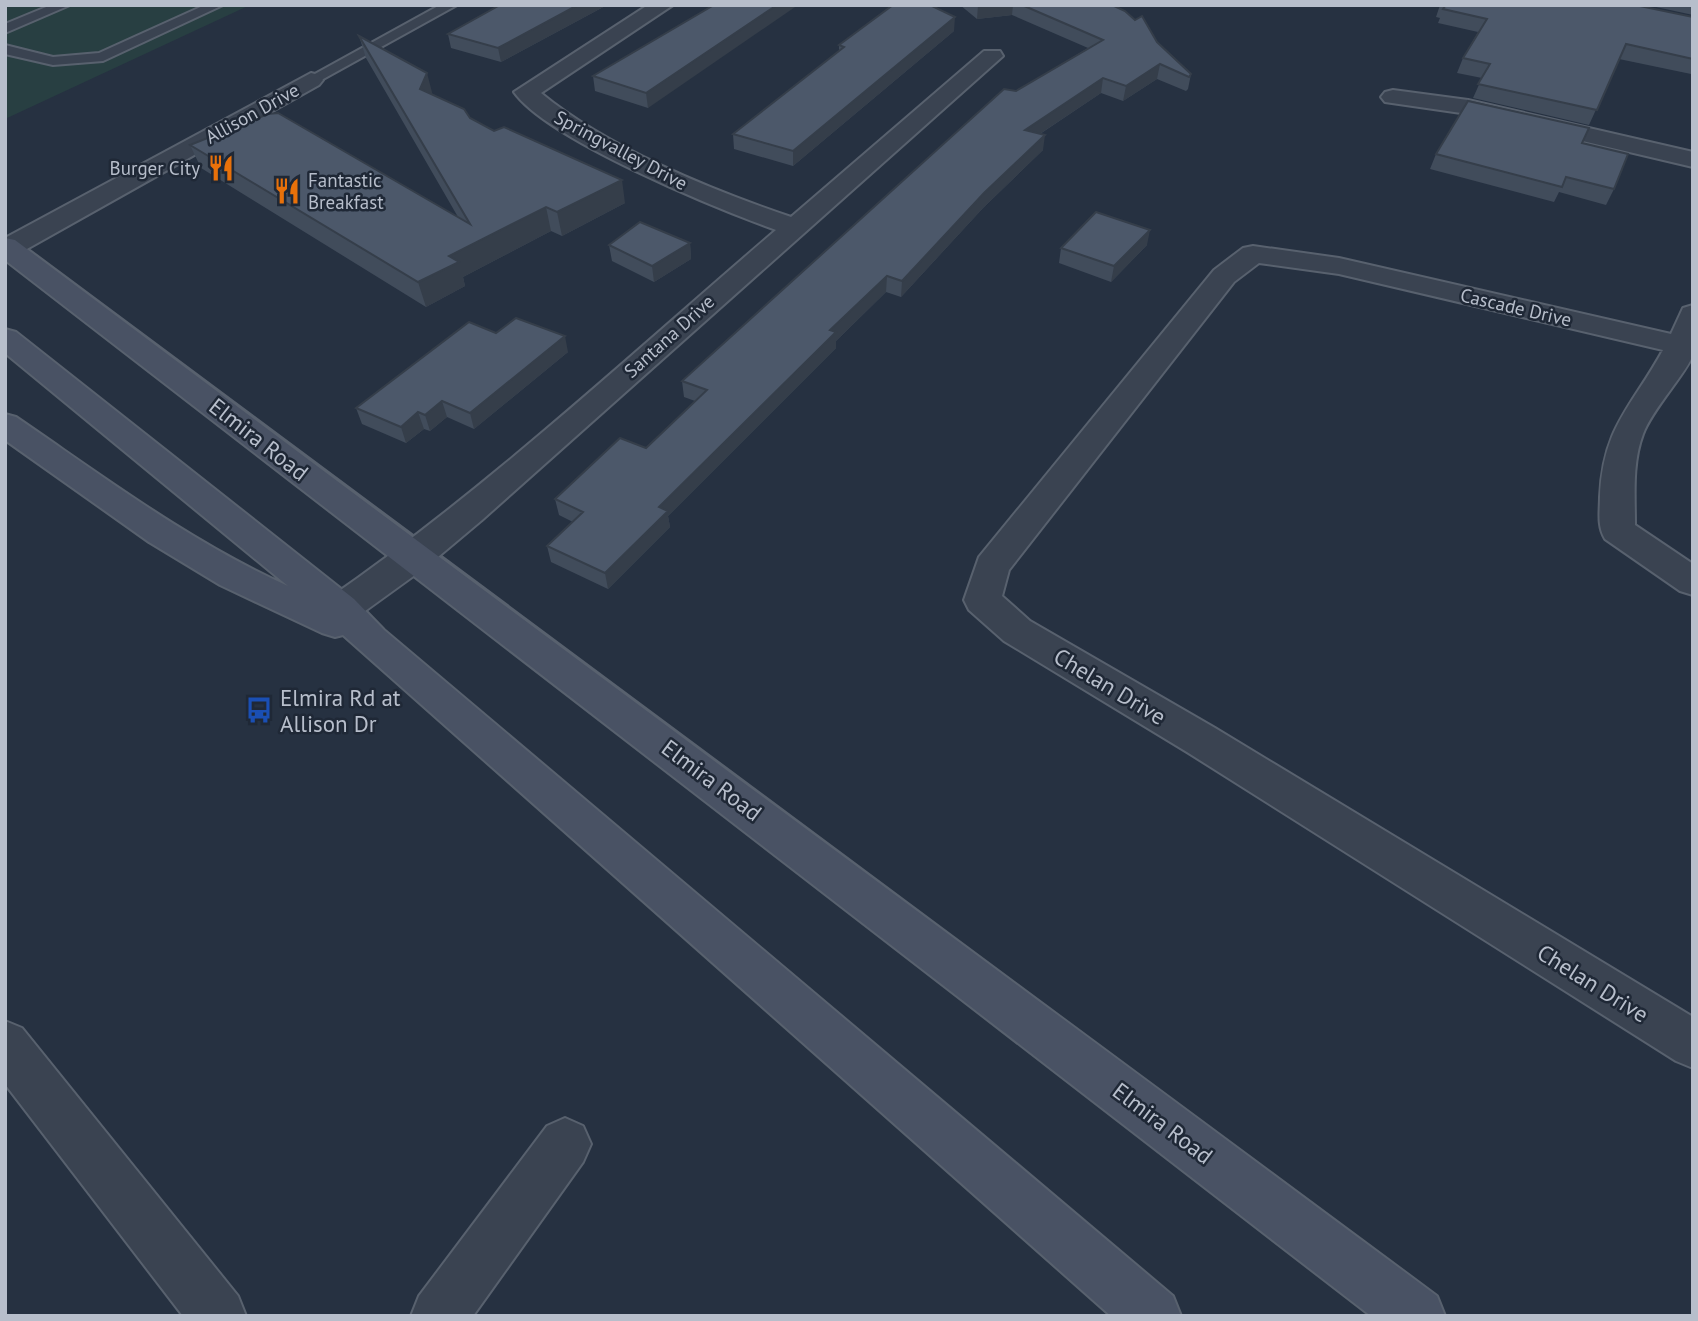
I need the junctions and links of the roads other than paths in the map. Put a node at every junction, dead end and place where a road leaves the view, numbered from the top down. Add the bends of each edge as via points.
1 (62, 5) edge
2 (216, 5) edge
3 (450, 5) edge
4 (663, 5) edge
5 (5, 29) edge
6 (5, 49) edge
7 (992, 56) dead end
8 (311, 80) joint
9 (1392, 97) dead end
10 (1693, 160) edge
11 (793, 227) junction
12 (6, 248) edge
13 (1339, 266) joint
14 (1693, 314) edge
15 (5, 338) edge
16 (1687, 347) edge
17 (5, 425) edge
18 (413, 558) junction
19 (1693, 582) edge
20 (356, 625) junction
21 (1693, 1044) edge
22 (5, 1045) edge
23 (565, 1144) dead end
24 (218, 1316) edge
25 (439, 1316) edge
26 (1153, 1316) edge
27 (1417, 1316) edge

1 - 5 lane
2 - 6 lane via 103,57 49,62
3 - 8 lane
4 - 11 street, Springvalley Drive via 526,92 551,115 657,172
7 - 11 street, Santana Drive
8 - 12 street, Allison Drive
9 - 10 street via 1468,107
11 - 18 street, Santana Drive
12 - 18 main road, Elmira Road
13 - 16 street, Cascade Drive
13 - 21 street, Chelan Drive via 1253,254 1224,276 992,566 982,600 1017,631
14 - 16 street
15 - 20 main road
16 - 19 street via 1631,425 1618,476 1617,530
17 - 20 main road via 161,533 233,576
18 - 20 street, Santana Drive
18 - 27 main road, Elmira Road via 757,813
20 - 26 main road
22 - 24 street
23 - 25 street

